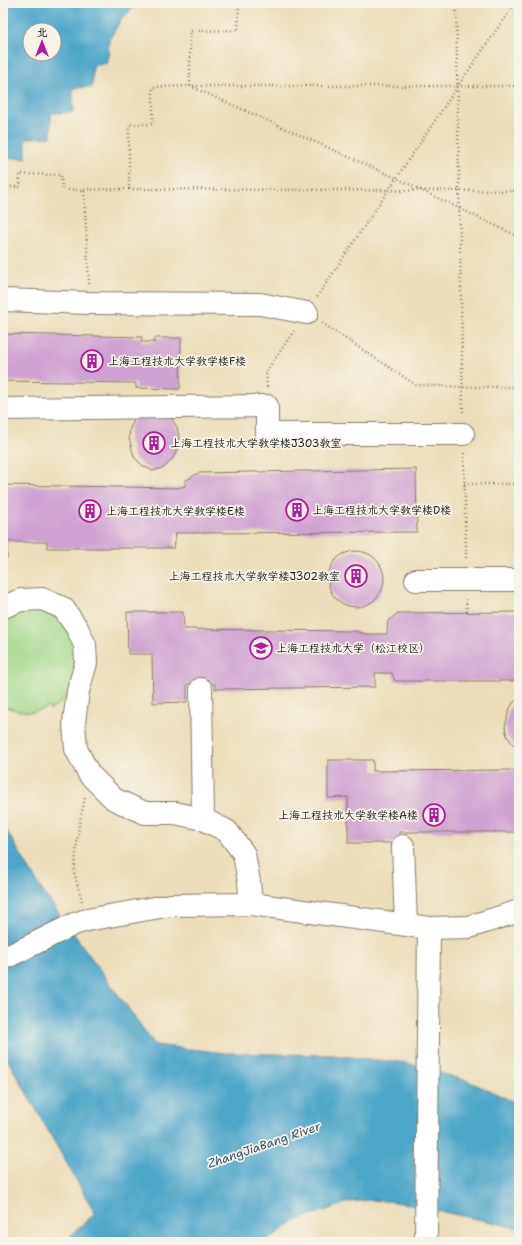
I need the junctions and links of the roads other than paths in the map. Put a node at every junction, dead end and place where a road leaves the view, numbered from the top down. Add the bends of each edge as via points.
1 (3, 300) edge
2 (307, 313) road end
3 (3, 409) edge
4 (463, 434) road end
5 (416, 580) dead end
6 (519, 580) edge
7 (3, 607) edge
8 (201, 688) dead end
9 (202, 819) junction
10 (403, 846) dead end
11 (251, 904) junction
12 (519, 911) edge
13 (406, 924) junction
14 (429, 928) junction
15 (3, 959) edge
16 (426, 1238) edge

1 - 2 lane via 260,304
3 - 4 lane via 267,406 268,434
5 - 6 lane
7 - 9 lane via 21,600 42,599 63,608 77,628 85,645 86,663 78,691 74,730 76,749 90,774 114,799 145,813 176,813
8 - 9 lane
9 - 11 lane via 227,832 244,854
10 - 13 lane
11 - 13 lane
11 - 15 lane via 171,905 80,922
12 - 14 lane via 469,927
13 - 14 lane
14 - 16 lane

